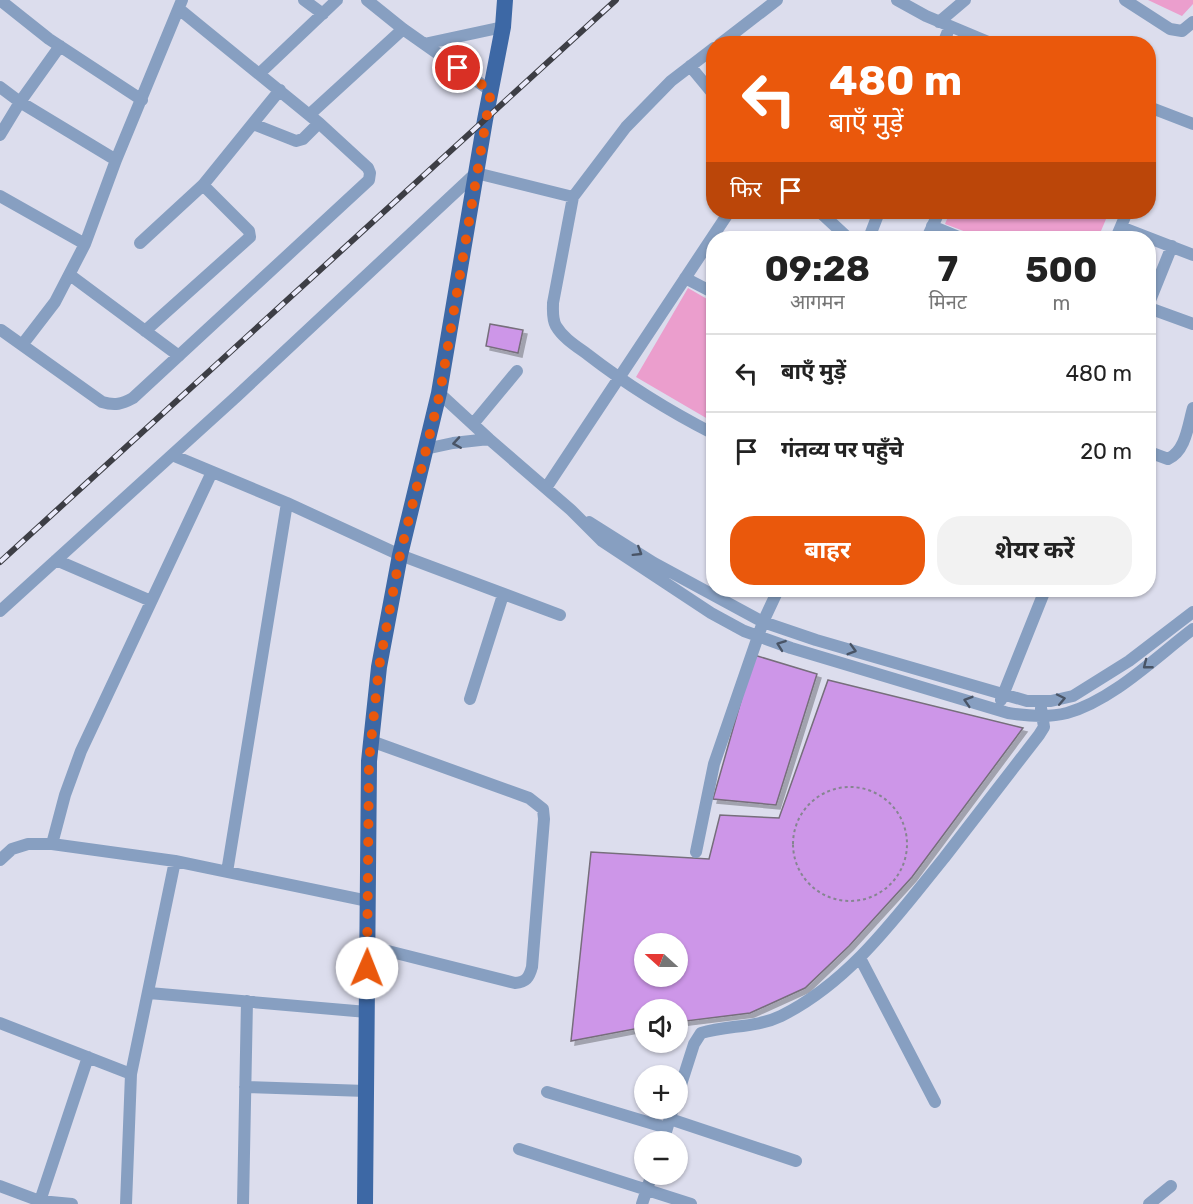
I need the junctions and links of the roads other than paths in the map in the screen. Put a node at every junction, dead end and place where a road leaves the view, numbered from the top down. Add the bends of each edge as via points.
1 (0, 0) edge
2 (304, 0) edge
3 (338, 0) edge
4 (367, 0) edge
5 (505, 0) edge
6 (777, 0) edge
7 (897, 0) edge
8 (964, 0) edge
9 (1125, 0) edge
10 (180, 4) edge
11 (323, 14) junction
12 (1193, 22) edge
13 (945, 24) junction
14 (503, 27) junction
15 (403, 29) junction
16 (730, 36) edge
17 (944, 36) edge
18 (974, 36) edge
19 (424, 44) junction
20 (60, 46) junction
21 (706, 54) edge
22 (690, 66) junction
23 (260, 73) junction
24 (706, 85) edge
25 (0, 87) edge
26 (280, 90) junction
27 (491, 91) junction
28 (142, 100) junction
29 (20, 102) junction
30 (1156, 108) edge
31 (309, 115) junction
32 (1191, 120) edge
33 (319, 123) junction
34 (253, 124) junction
35 (0, 135) edge
36 (116, 160) junction
37 (476, 173) junction
38 (203, 185) junction
39 (0, 196) edge
40 (573, 197) junction
41 (828, 219) edge
42 (936, 219) edge
43 (933, 226) junction
44 (840, 231) edge
45 (930, 231) edge
46 (945, 231) edge
47 (1156, 242) edge
48 (140, 243) dead end
49 (85, 244) junction
50 (706, 246) edge
51 (1172, 246) junction
52 (1193, 255) edge
53 (70, 275) junction
54 (685, 278) junction
55 (1156, 286) edge
56 (706, 289) edge
57 (1156, 311) edge
58 (1193, 324) edge
59 (1, 330) edge
60 (145, 331) junction
61 (22, 345) junction
62 (179, 356) junction
63 (517, 371) dead end
64 (618, 379) junction
65 (440, 393) junction
66 (1193, 408) edge
67 (473, 424) junction
68 (706, 430) edge
69 (489, 439) junction
70 (425, 449) junction
71 (171, 455) junction
72 (1156, 455) edge
73 (213, 472) junction
74 (546, 488) junction
75 (287, 503) junction
76 (571, 510) junction
77 (400, 555) junction
78 (56, 560) junction
79 (706, 592) edge
80 (503, 595) junction
81 (714, 597) edge
82 (775, 597) edge
83 (1042, 597) edge
84 (151, 602) junction
85 (0, 611) edge
86 (1193, 612) edge
87 (560, 615) dead end
88 (764, 622) junction
89 (1193, 629) edge
90 (759, 637) junction
91 (1004, 695) junction
92 (470, 699) dead end
93 (1040, 701) junction
94 (997, 710) junction
95 (1043, 715) junction
96 (371, 741) junction
97 (52, 844) junction
98 (696, 852) dead end
99 (0, 860) edge
100 (175, 861) junction
101 (227, 872) junction
102 (368, 901) junction
103 (368, 946) junction
104 (860, 958) junction
105 (149, 993) junction
106 (247, 1001) junction
107 (367, 1012) junction
108 (0, 1023) edge
109 (88, 1057) junction
110 (687, 1065) edge
111 (131, 1074) junction
112 (245, 1087) junction
113 (366, 1091) junction
114 (547, 1092) dead end
115 (935, 1102) dead end
116 (634, 1110) edge
117 (673, 1119) edge
118 (519, 1149) dead end
119 (796, 1161) dead end
120 (649, 1185) edge
121 (0, 1186) edge
122 (1171, 1186) dead end
123 (647, 1190) junction
124 (40, 1203) edge
125 (72, 1204) edge
126 (126, 1204) edge
127 (243, 1204) edge
128 (365, 1204) edge
129 (642, 1204) edge
130 (691, 1204) edge
131 (1149, 1204) edge

1 - 20 street
2 - 11 street
3 - 11 street
4 - 15 street
5 - 14 main road
6 - 16 street
7 - 13 street
8 - 13 street
9 - 12 street via 1170,29 1182,30
10 - 23 street
10 - 28 street
11 - 23 street
13 - 17 street
13 - 18 street
14 - 19 street
14 - 27 main road
15 - 19 street
15 - 31 street
19 - 27 street
20 - 28 street
20 - 29 street
21 - 22 street
22 - 24 street
22 - 40 street via 626,127
23 - 26 street
25 - 29 street
26 - 31 street
26 - 34 street
27 - 37 main road
28 - 36 street
29 - 35 street
29 - 36 street
30 - 32 street
31 - 33 street
33 - 34 street via 296,141
33 - 62 street via 368,168 369,180
34 - 38 street
36 - 49 street
37 - 40 street
37 - 65 main road
37 - 71 street
38 - 48 street
38 - 60 street via 249,231 250,237
39 - 49 street
40 - 64 street via 552,315 566,338
41 - 44 street
42 - 43 street
43 - 45 street
43 - 46 street
47 - 51 street
49 - 53 street
50 - 54 street
51 - 52 street
51 - 55 street
53 - 60 street
53 - 61 street
54 - 56 street
54 - 64 street
57 - 58 street
59 - 61 street
60 - 62 street
61 - 62 street via 102,402 116,405 133,398
63 - 67 street
64 - 68 street
64 - 74 street
65 - 67 street
65 - 70 main road
66 - 72 street via 1182,447 1175,456 1168,459
67 - 69 street
69 -> 70 street
69 - 74 street
70 - 77 main road
71 - 73 street
71 - 78 street
73 - 75 street
73 - 84 street
74 - 76 street
75 - 77 street
75 - 101 street
76 -> 79 street
76 - 90 street via 615,551 711,613
77 - 80 street
77 - 96 main road via 379,667
78 - 84 street
78 - 85 street
80 - 87 street
80 - 92 street
81 -> 88 street
82 - 88 street
83 - 91 street
84 - 97 street via 81,752
93 -> 86 street via 1073,696 1097,683
88 - 90 street
88 -> 91 street
89 -> 95 street via 1095,701 1066,713
94 -> 90 street
90 - 98 street via 714,764
91 - 93 street
91 - 94 street
93 - 95 street
94 - 95 street
95 - 104 street via 1040,735
96 - 102 main road
96 - 103 street via 529,798 543,809 544,819 532,968 524,982
97 - 99 street via 28,844 12,849
97 - 100 street
100 - 101 street
100 - 105 street
101 - 102 street
102 - 103 main road
103 - 107 main road
104 - 110 street via 806,1002 779,1017 701,1033
104 - 115 street
105 - 106 street
105 - 111 street
106 - 107 street
106 - 112 street
107 - 113 main road
108 - 109 street
109 - 111 street
109 - 124 street
111 - 126 street
112 - 113 street
112 - 127 street
113 - 128 main road
114 - 116 street
117 - 119 street
118 - 123 street
120 - 123 street
121 - 124 street
122 - 131 street
123 - 129 street
123 - 130 street
124 - 125 street

